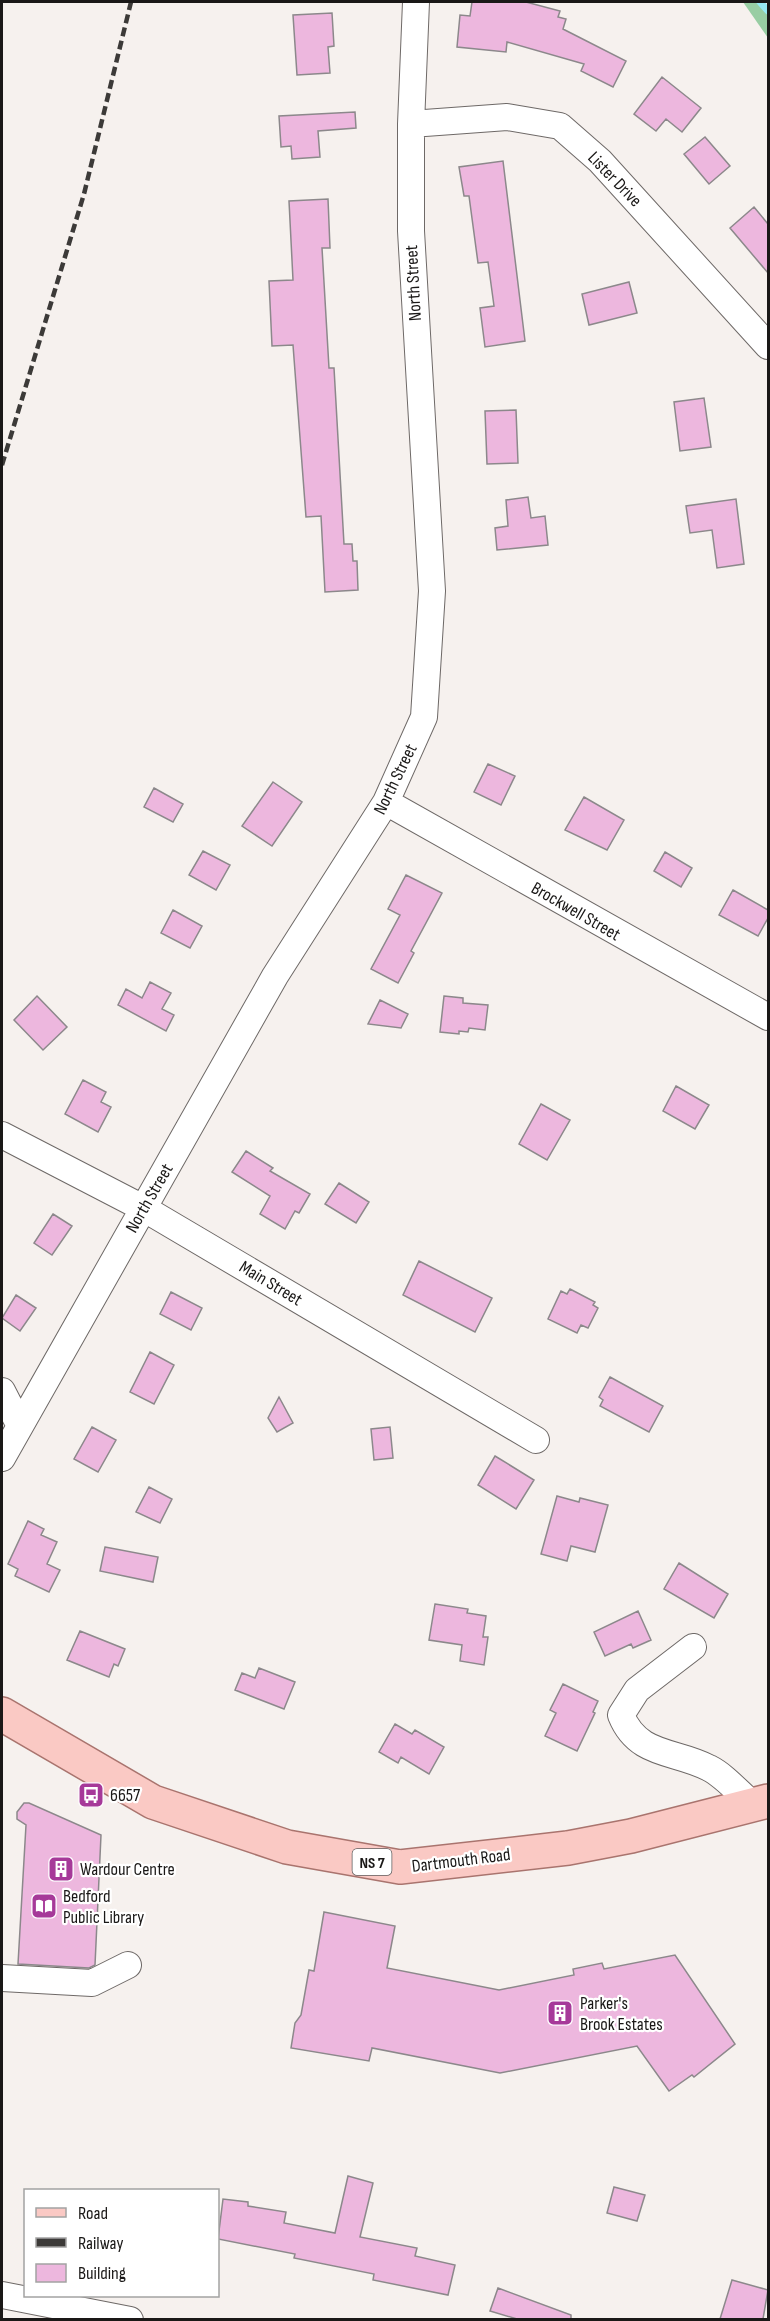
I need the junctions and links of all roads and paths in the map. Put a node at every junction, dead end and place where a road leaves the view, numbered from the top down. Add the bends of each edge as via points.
1 (416, 2) edge
2 (411, 124) junction
3 (768, 346) edge
4 (386, 802) junction
5 (768, 1017) edge
6 (2, 1135) edge
7 (143, 1208) junction
8 (2, 1391) edge
9 (20, 1426) junction
10 (536, 1440) dead end
11 (2, 1458) edge
12 (693, 1647) dead end
13 (2, 1714) edge
14 (761, 1803) edge
15 (128, 1965) dead end
16 (2, 1978) edge
17 (2, 2295) edge
18 (130, 2319) edge

1 - 2 street, North Street
2 - 3 street, Lister Drive via 507,117 560,126 600,161
2 - 4 street, North Street via 411,243 432,591 424,717
4 - 5 street, Brockwell Street
4 - 7 street, North Street via 275,976
6 - 7 street, Main Street
7 - 9 street, North Street
7 - 10 street, Main Street
8 - 9 street
9 - 11 street, North Street
12 - 14 street via 637,1690 621,1715 627,1730 649,1748 710,1768
13 - 14 main road, Dartmouth Road / NS 7 via 153,1802 287,1847 400,1867 568,1848
15 - 16 street via 92,1983
17 - 18 street

